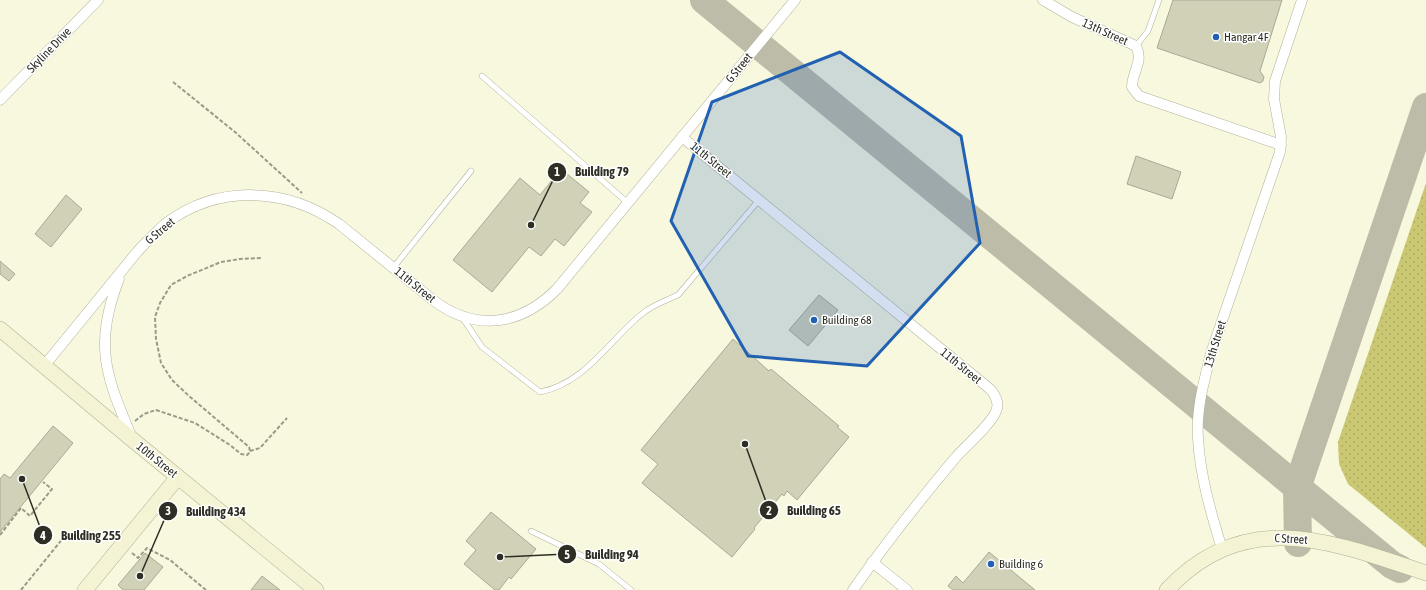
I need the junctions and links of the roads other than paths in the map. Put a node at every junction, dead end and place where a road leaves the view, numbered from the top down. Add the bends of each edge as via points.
1 (795, 0) edge
2 (1043, 0) edge
3 (1159, 0) edge
4 (1302, 0) edge
5 (95, 1) edge
6 (1136, 46) junction
7 (482, 76) dead end
8 (0, 100) edge
9 (682, 137) junction
10 (1281, 145) junction
11 (470, 171) dead end
12 (759, 200) junction
13 (628, 203) junction
14 (325, 214) joint
15 (393, 268) junction
16 (122, 270) junction
17 (462, 317) junction
18 (1, 333) edge
19 (44, 366) junction
20 (134, 441) junction
21 (178, 477) junction
22 (532, 531) dead end
23 (1222, 549) junction
24 (872, 562) junction
25 (1426, 573) edge
26 (313, 589) edge
27 (85, 590) edge
28 (631, 590) edge
29 (853, 590) edge
30 (907, 590) edge
31 (1167, 590) edge

1 - 9 street, G Street
2 - 6 street, 13th Street via 1072,17
3 - 6 lane via 1148,32
4 - 10 street, 13th Street via 1275,81 1274,99
5 - 8 street, Skyline Drive
6 - 10 street, 13th Street via 1140,59 1132,87 1139,96
7 - 13 lane
9 - 12 street, 11th Street
9 - 13 street, 11th Street
10 - 23 street, 13th Street via 1211,353 1199,408 1198,438 1202,474
11 - 15 lane
12 - 17 lane via 678,295 643,312 577,376 549,390 540,392 482,347
12 - 24 street, 11th Street via 990,389 997,399 994,417 956,457
13 - 17 street, 11th Street via 542,303 508,319 492,321
14 - 15 street, 11th Street
14 - 16 street, G Street via 293,201 264,196 238,196 210,201 166,224
15 - 17 street, 11th Street via 443,308
16 - 19 street, G Street
16 - 20 street via 110,302 104,352 111,384
18 - 19 street, 10th Street
19 - 20 street, 10th Street
20 - 21 street, 10th Street
21 - 26 street, 10th Street
21 - 27 street
22 - 28 lane via 599,564
23 - 25 street, C Street via 1258,539 1299,538 1356,550
23 - 31 street, C Street via 1194,566
24 - 29 street, 11th Street
24 - 30 street

